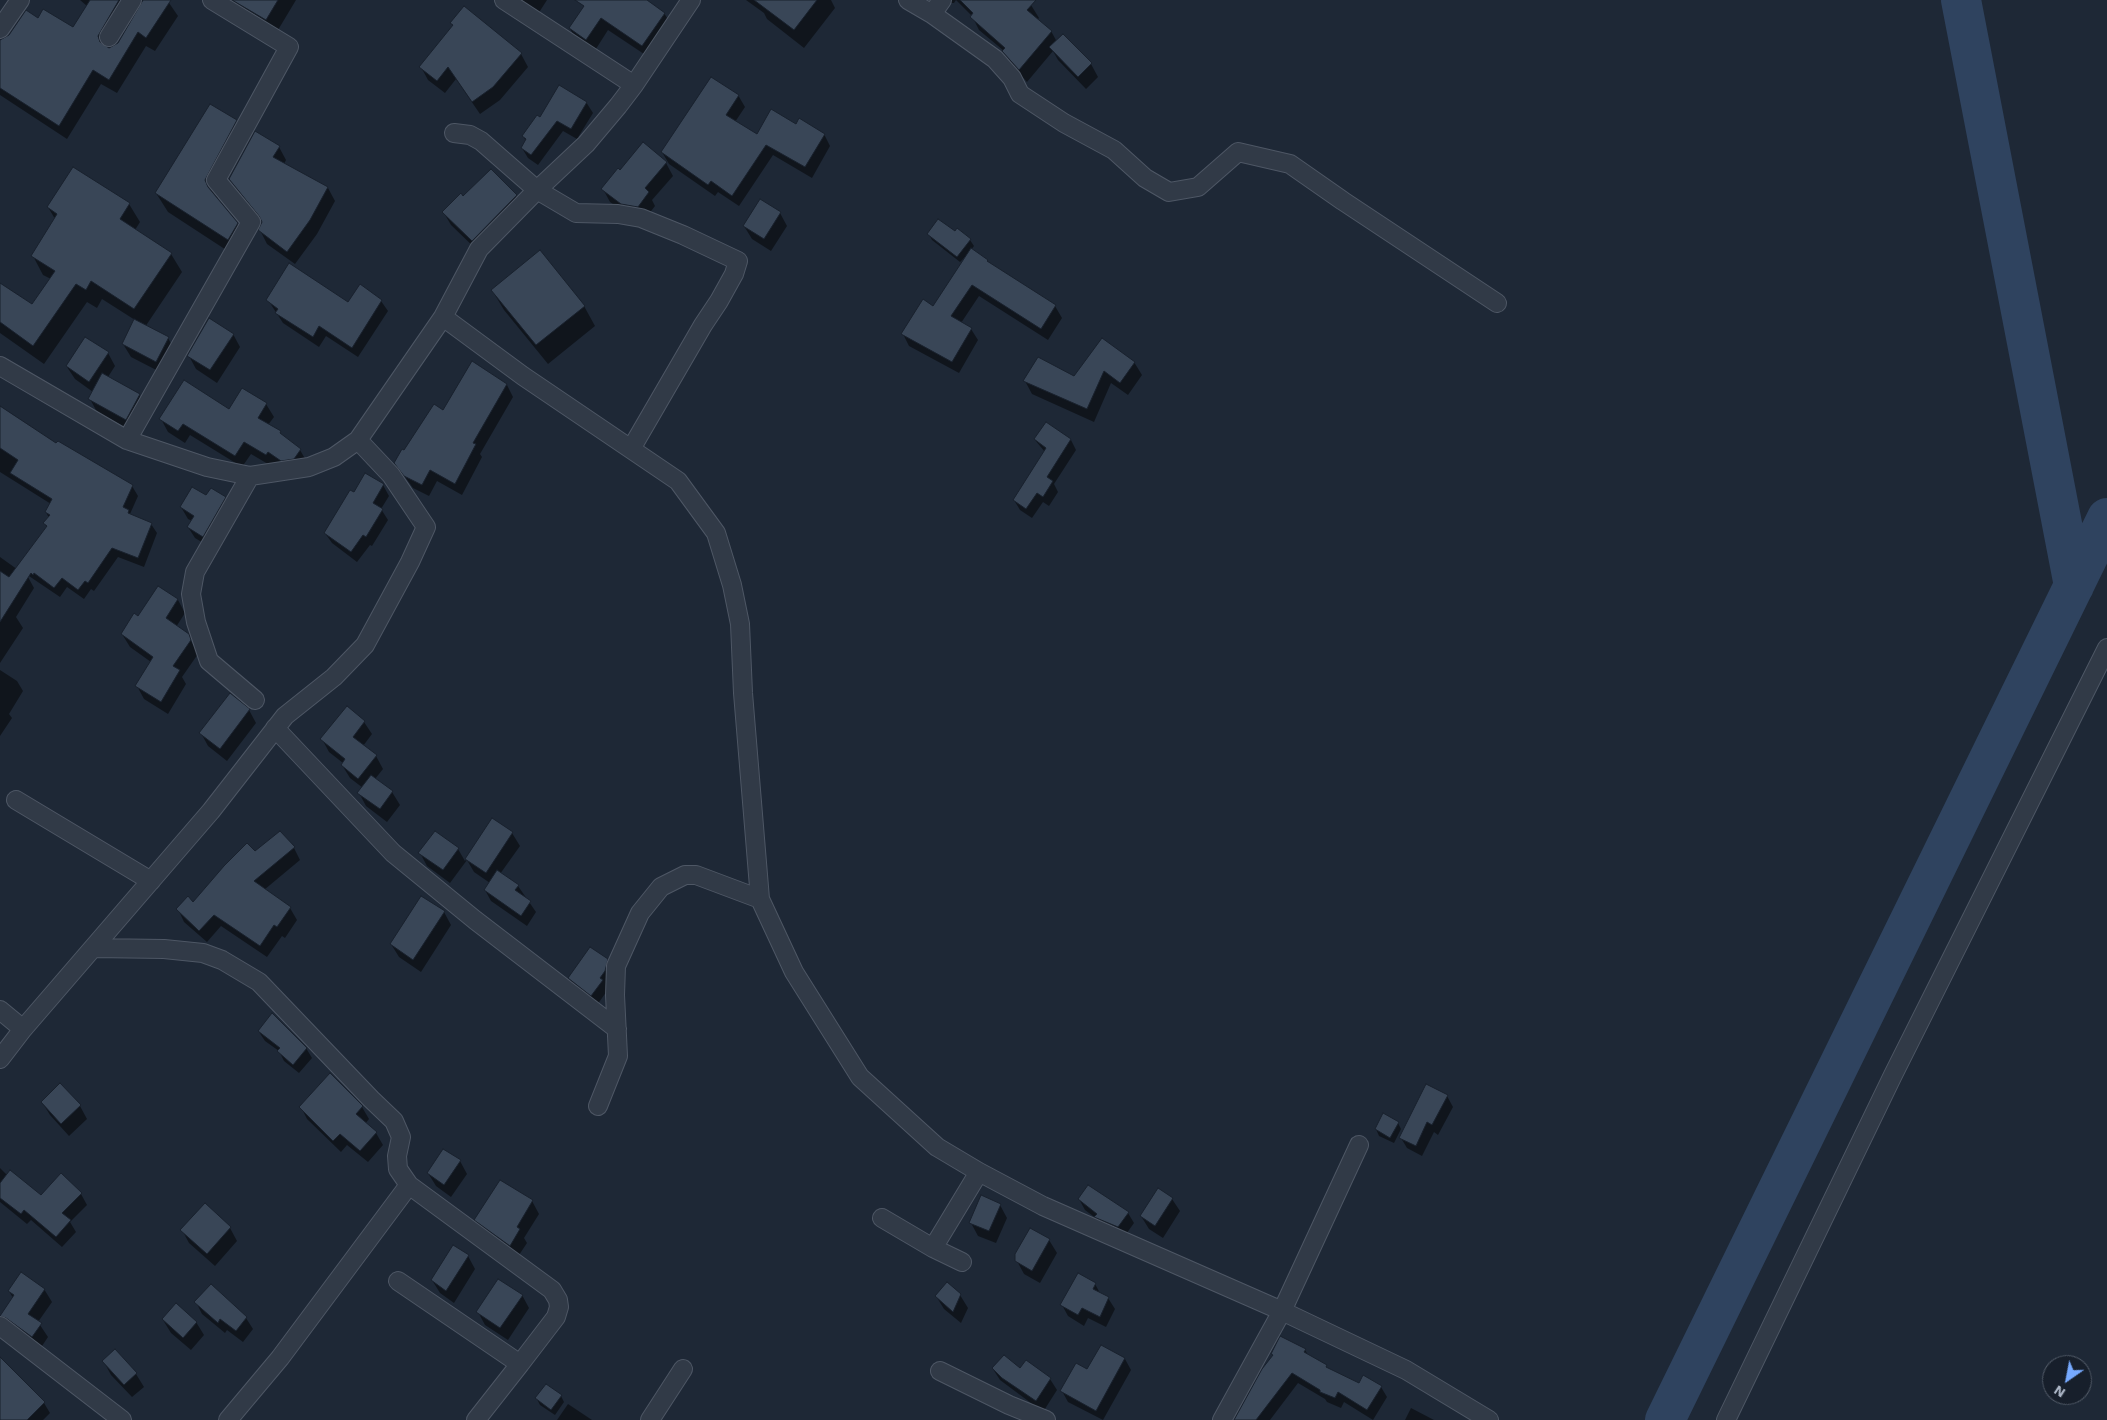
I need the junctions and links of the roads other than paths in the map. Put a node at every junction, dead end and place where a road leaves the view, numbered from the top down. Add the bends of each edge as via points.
1 (20, 0) edge
2 (132, 0) edge
3 (212, 0) edge
4 (504, 0) edge
5 (691, 0) edge
6 (908, 0) edge
7 (937, 7) edge
8 (0, 29) edge
9 (109, 37) dead end
10 (634, 85) junction
11 (454, 133) dead end
12 (537, 190) junction
13 (1497, 303) dead end
14 (442, 316) junction
15 (0, 366) edge
16 (127, 440) junction
17 (358, 440) junction
18 (631, 449) junction
19 (250, 476) junction
20 (2107, 648) edge
21 (255, 700) dead end
22 (275, 728) junction
23 (16, 800) dead end
24 (151, 881) junction
25 (760, 899) junction
26 (94, 948) junction
27 (0, 1010) edge
28 (23, 1029) junction
29 (617, 1029) junction
30 (0, 1059) edge
31 (598, 1106) dead end
32 (1359, 1145) dead end
33 (978, 1172) junction
34 (409, 1185) junction
35 (882, 1218) dead end
36 (933, 1248) junction
37 (962, 1262) dead end
38 (398, 1281) dead end
39 (1282, 1311) junction
40 (0, 1326) edge
41 (520, 1364) junction
42 (683, 1369) dead end
43 (940, 1372) dead end
44 (122, 1420) edge
45 (228, 1420) edge
46 (476, 1420) edge
47 (650, 1420) edge
48 (1046, 1420) edge
49 (1222, 1420) edge
50 (1489, 1420) edge
51 (1726, 1420) edge

1 - 8 street
2 - 9 street
3 - 16 street via 288,47 216,180 251,222
4 - 10 street
5 - 10 street
6 - 7 street
7 - 13 street via 994,59 1012,78 1020,94 1114,150 1145,178 1169,192 1198,187 1238,152 1290,164
10 - 12 street via 586,144
11 - 12 street via 481,141
12 - 14 street via 479,249
12 - 18 street via 576,213 640,218 738,261 719,301
14 - 17 street
14 - 18 street
15 - 16 street
16 - 19 street via 207,467
17 - 19 street via 334,457 309,467
17 - 22 street via 391,475 426,527 365,645 334,677 285,716
18 - 25 street via 678,480 716,533 732,584 740,624
19 - 21 street via 195,572 191,594 209,661
20 - 51 street via 1893,1075
22 - 24 street
22 - 29 street via 393,853
23 - 24 street
24 - 26 street
25 - 29 street via 696,875 685,875 661,887 640,913 616,966
25 - 33 street via 794,972 860,1077 937,1147
26 - 28 street
26 - 34 street via 203,953 222,960 259,982 394,1120 401,1137 398,1169
27 - 28 street
28 - 30 street
29 - 31 street via 618,1056
32 - 39 street
33 - 36 street
33 - 39 street via 1043,1206
34 - 41 street via 552,1290 558,1300 556,1317
34 - 45 street via 280,1358
35 - 36 street
36 - 37 street
38 - 41 street
39 - 49 street
39 - 50 street via 1406,1370
40 - 44 street
41 - 46 street
42 - 47 street
43 - 48 street

